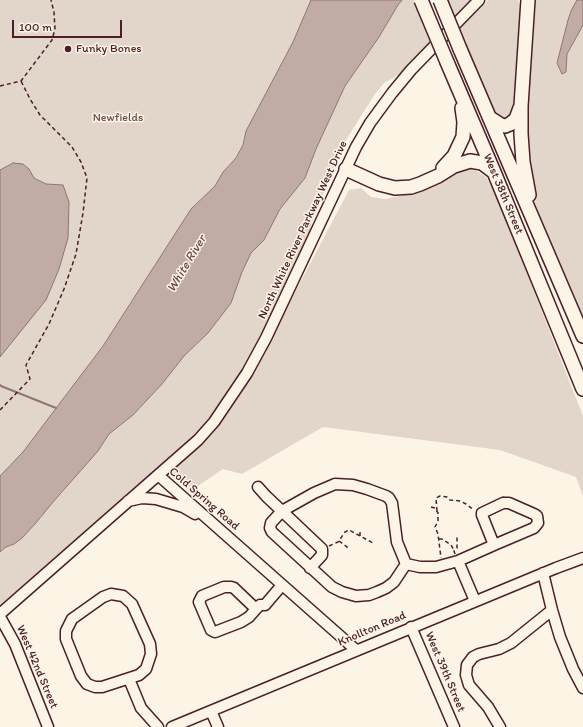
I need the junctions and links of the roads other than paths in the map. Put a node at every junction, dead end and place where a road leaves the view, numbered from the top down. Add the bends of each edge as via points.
1 (421, 0) edge
2 (440, 0) edge
3 (479, 0) edge
4 (522, 0) edge
5 (528, 0) edge
6 (526, 14) junction
7 (460, 93) junction
8 (521, 106) junction
9 (490, 118) junction
10 (346, 170) junction
11 (494, 172) junction
12 (420, 184) junction
13 (544, 243) junction
14 (583, 336) edge
15 (583, 389) edge
16 (158, 475) junction
17 (258, 487) dead end
18 (128, 501) junction
19 (282, 512) junction
20 (212, 523) junction
21 (494, 545) junction
22 (583, 558) edge
23 (458, 560) junction
24 (406, 564) junction
25 (310, 568) junction
26 (543, 573) junction
27 (281, 584) junction
28 (474, 601) junction
29 (258, 607) junction
30 (552, 610) junction
31 (0, 616) edge
32 (411, 627) junction
33 (356, 650) junction
34 (129, 679) junction
35 (583, 688) edge
36 (211, 711) junction
37 (48, 727) edge
38 (158, 727) edge
39 (172, 727) edge
40 (218, 727) edge
41 (454, 727) edge
42 (500, 727) edge

1 - 7 main road, West 38th Street, bridge
2 - 9 main road, West 38th Street, bridge
3 - 10 street, North White River Parkway West Drive via 418,62 392,93 366,129
4 - 6 main road
5 - 6 main road
6 - 8 main road
7 - 11 main road, West 38th Street
7 - 12 main road via 464,122 461,144 451,161
8 - 9 main road via 516,119 505,126
8 - 13 main road via 525,176
9 - 13 main road, West 38th Street
10 - 12 main road via 387,187 404,188
10 - 16 street, North White River Parkway West Drive via 266,338 247,372 209,428
11 - 12 main road via 482,163 470,161 454,166
11 - 15 main road, West 38th Street
13 - 14 main road, West 38th Street
16 - 18 street, Cold Spring Road
16 - 20 street, Cold Spring Road
17 - 19 street
18 - 20 street via 142,498 165,501 183,507
18 - 31 street, Cold Spring Road
19 - 24 street via 335,484 359,486 386,496 392,503 396,542
19 - 25 street via 271,524 270,530
19 - 25 street via 322,549 322,555
20 - 27 street, Cold Spring Road
21 - 21 street via 482,514 484,511 506,503 537,516 539,520 534,528
21 - 23 street
22 - 26 street, Knollton Road
23 - 24 street via 443,566 426,568
23 - 28 street
24 - 25 street via 398,577 388,586 362,596 339,591
26 - 28 street, Knollton Road
26 - 30 street
27 - 29 street via 265,605
27 - 33 street, Cold Spring Road
28 - 32 street, Knollton Road
29 - 29 street via 241,622 215,632 211,630 199,602 202,596 222,587 231,587
30 - 35 street via 567,656
30 - 42 street via 511,643 479,654 467,665 469,685 488,707
31 - 37 street, West 42nd Street via 15,644
32 - 33 street, Knollton Road
32 - 41 street, West 39th Street
33 - 36 street, Knollton Road
34 - 34 street via 97,687 88,684 81,676 66,639 66,631 72,619 103,596 123,596 132,604 150,644 150,659 142,673
34 - 38 street via 141,708
36 - 39 street, Knollton Road
36 - 40 street

